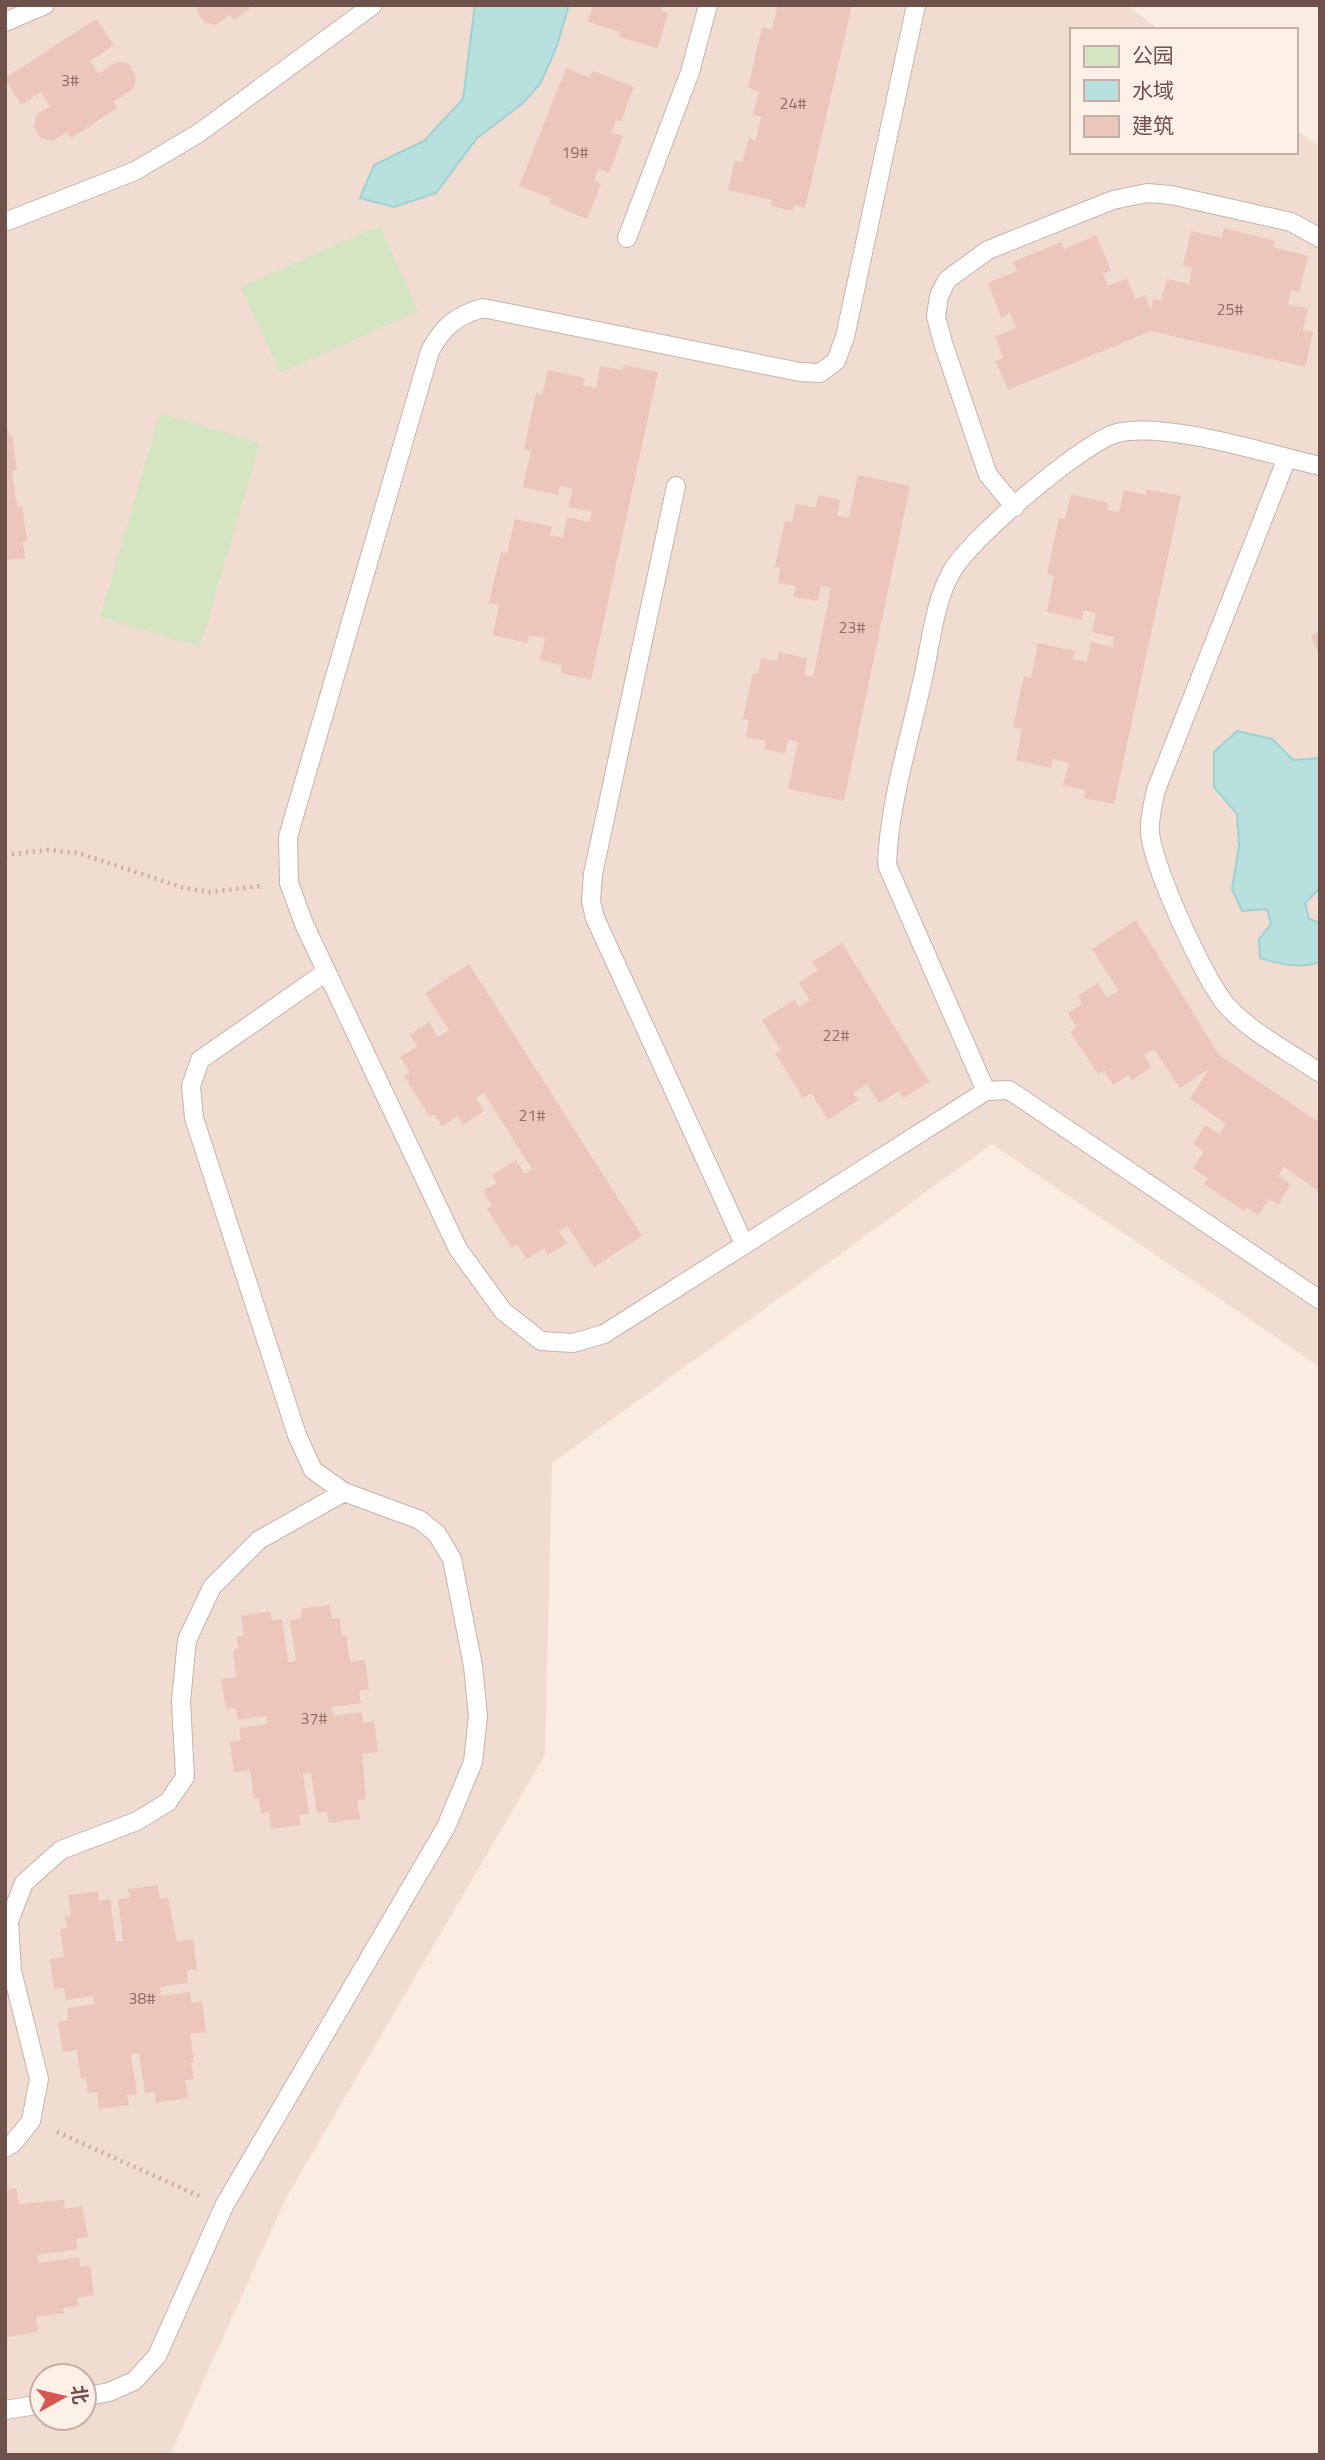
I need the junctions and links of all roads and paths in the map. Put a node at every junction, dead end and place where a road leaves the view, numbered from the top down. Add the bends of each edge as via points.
1 (45, 5) edge
2 (373, 5) edge
3 (708, 5) edge
4 (916, 5) edge
5 (5, 22) edge
6 (5, 222) edge
7 (627, 238) dead end
8 (1320, 238) edge
9 (1287, 458) junction
10 (1320, 466) edge
11 (676, 486) dead end
12 (1015, 507) junction
13 (5, 855) edge
14 (289, 883) junction
15 (326, 972) junction
16 (1320, 1073) edge
17 (986, 1091) junction
18 (744, 1244) junction
19 (1320, 1300) edge
20 (344, 1492) junction
21 (31, 2121) junction
22 (5, 2148) edge
23 (224, 2206) junction
24 (98, 2394) edge
25 (28, 2406) edge
26 (5, 2410) edge

1 - 5 lane
2 - 6 lane via 210,125 156,159
3 - 7 lane via 690,72
4 - 14 lane via 845,337 836,361 820,373 483,308 442,328 430,351 288,837
8 - 12 lane via 1292,222 1147,193 1113,200 988,250 947,280 936,316 943,343 988,475
9 - 10 lane
9 - 12 lane via 1168,431 1117,433 1075,454
9 - 16 lane via 1156,790 1150,833 1161,876 1214,989 1250,1026
11 - 18 lane via 591,901
12 - 17 lane via 962,555 941,596 887,842 887,865 894,884
13 - 14 path via 48,850 78,853 184,888 210,892
14 - 15 lane
15 - 18 lane via 458,1249 503,1311 541,1341 573,1343 604,1334
15 - 20 lane via 200,1060 191,1086 194,1118 297,1435 313,1470
17 - 18 lane
17 - 19 lane via 1009,1090
20 - 21 lane via 260,1540 212,1587 187,1640 181,1701 185,1777 168,1802 137,1821 61,1850 24,1883 9,1921 12,1971 39,2079
20 - 23 lane via 419,1520 437,1534 452,1559 473,1666 478,1716 473,1762 446,1827
21 - 22 lane
21 - 23 path
23 - 24 lane via 157,2356 134,2381
25 - 26 lane

